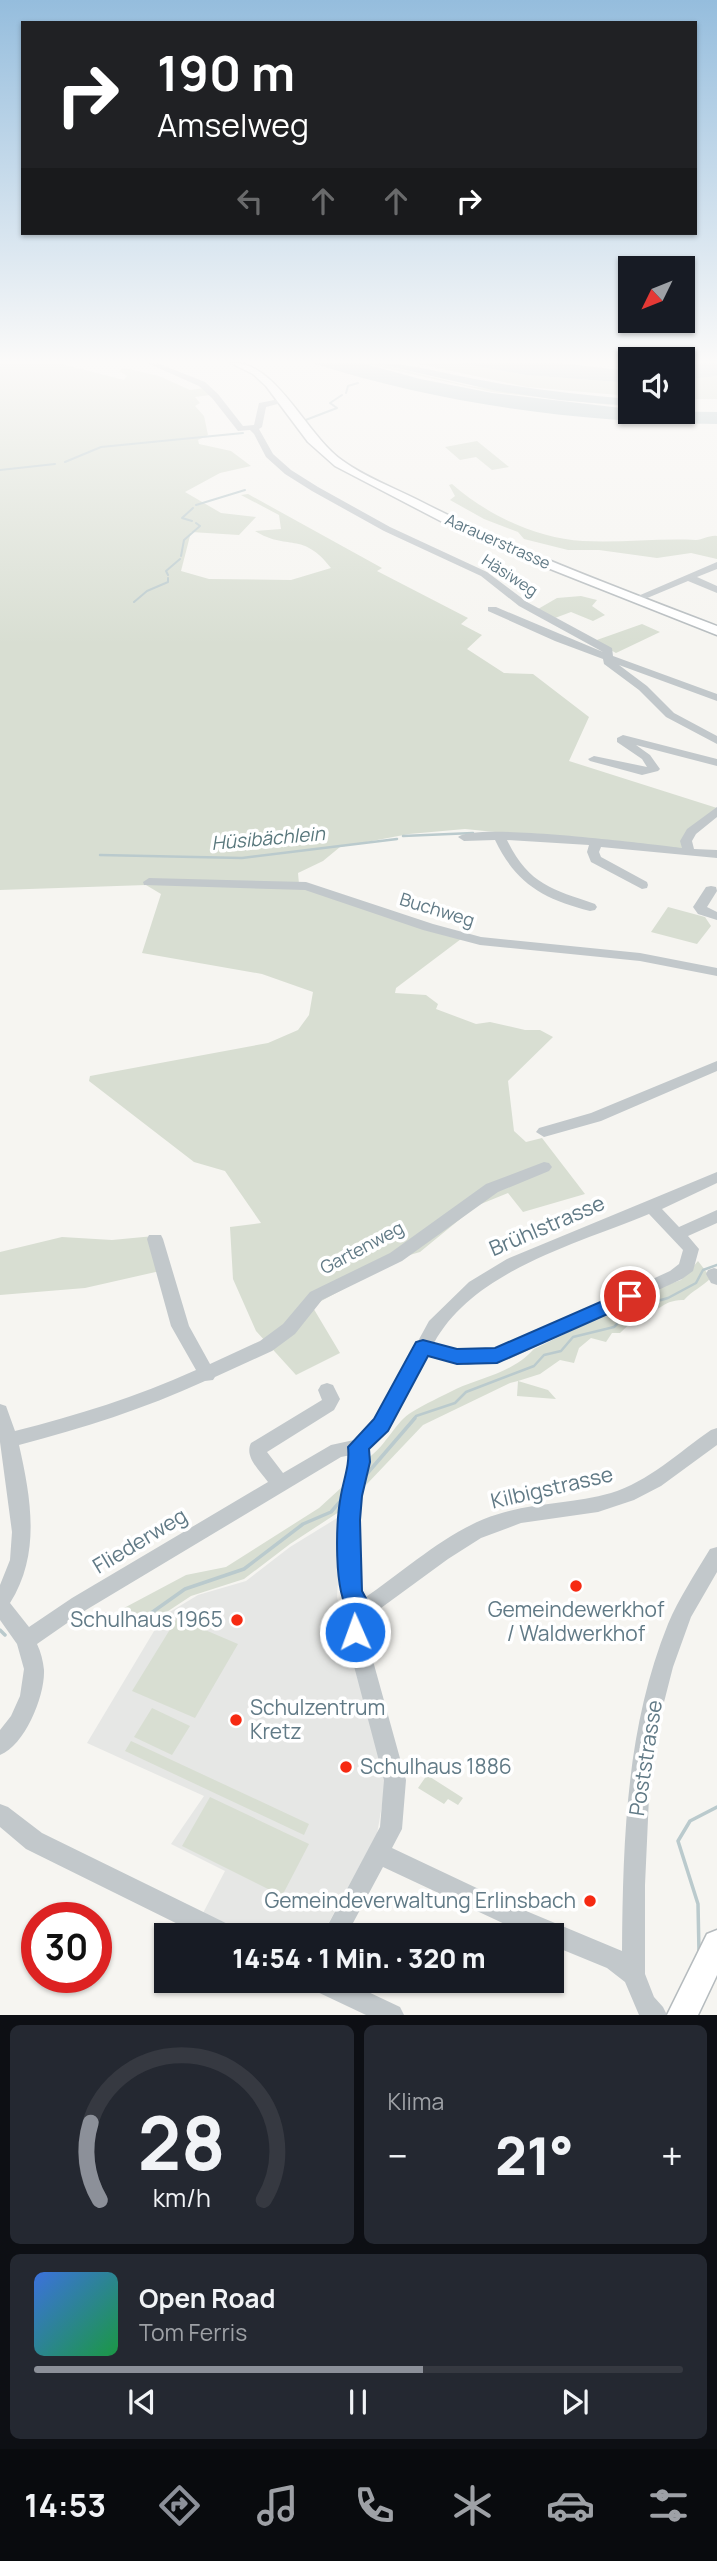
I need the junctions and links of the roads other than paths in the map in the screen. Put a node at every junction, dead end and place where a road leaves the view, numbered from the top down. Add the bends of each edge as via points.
1 (271, 457) edge
2 (330, 457) edge
3 (717, 565) edge
4 (688, 577) junction
5 (717, 590) edge
6 (636, 598) junction
7 (492, 609) dead end
8 (717, 631) edge
9 (606, 656) junction
10 (717, 698) edge
11 (717, 741) edge
12 (594, 759) dead end
13 (717, 763) edge
14 (717, 811) edge
15 (499, 835) junction
16 (464, 836) dead end
17 (597, 842) junction
18 (689, 852) junction
19 (717, 854) edge
20 (149, 882) dead end
21 (642, 884) dead end
22 (711, 890) dead end
23 (590, 907) dead end
24 (717, 916) edge
25 (717, 972) edge
26 (717, 1066) edge
27 (544, 1132) dead end
28 (544, 1167) dead end
29 (717, 1177) edge
30 (651, 1207) junction
31 (717, 1216) edge
32 (678, 1234) junction
33 (155, 1239) dead end
34 (423, 1347) junction
35 (207, 1375) junction
36 (327, 1390) dead end
37 (0, 1411) edge
38 (717, 1435) edge
39 (10, 1440) junction
40 (359, 1447) junction
41 (280, 1484) junction
42 (717, 1555) edge
43 (0, 1603) edge
44 (362, 1611) junction
45 (26, 1640) junction
46 (0, 1745) edge
47 (0, 1814) edge
48 (378, 1853) junction
49 (201, 1923) edge
50 (339, 1923) edge
51 (717, 1944) edge
52 (633, 1974) junction
53 (345, 1993) edge
54 (392, 2015) edge
55 (655, 2015) edge
56 (682, 2015) edge

1 - 9 street, Häsiweg via 288,472 387,529 484,574 523,604 608,650
2 - 6 main road, Aarauerstrasse via 481,537
3 - 4 street
4 - 5 street
4 - 6 street
6 - 8 main road, Aarauerstrasse
7 - 9 street
9 - 10 street
9 - 11 street via 670,715
12 - 13 street via 642,771 654,769 646,757 621,740 626,738
14 - 18 street via 691,832 686,841
15 - 16 street
15 - 17 street
15 - 23 street via 505,850 538,886
17 - 18 street
17 - 21 street via 595,859
18 - 19 street
20 - 25 street, Buchweg via 306,886 480,941 640,957
22 - 24 street via 700,907
26 - 27 street via 618,1108
28 - 35 street, Gartenweg via 492,1188 396,1257 323,1292 275,1341
29 - 30 street, Brühlstrasse
30 - 32 street
30 - 34 street, Brühlstrasse via 496,1271 453,1305
31 - 32 street
32 - 34 street via 692,1251 682,1271 516,1349 477,1358
33 - 35 street via 180,1326
34 - 40 street, Brühlstrasse via 381,1425
35 - 39 street, Gartenweg via 122,1409
36 - 41 street via 328,1405 257,1448
37 - 39 street
38 - 44 street, Kilbigstrasse via 630,1493 597,1504 518,1516 476,1532
39 - 43 street via 24,1537 18,1569
40 - 41 street, Fliederweg via 337,1450
40 - 44 street via 350,1555 352,1598
41 - 45 street, Fliederweg
42 - 52 street, Poststrasse via 678,1624 647,1727 635,1827
43 - 45 street
44 - 48 street via 356,1642 395,1780 391,1829
45 - 46 street via 34,1667 33,1691
47 - 49 street via 34,1841
48 - 50 street
48 - 52 street via 615,1960
51 - 56 main road
52 - 55 street
53 - 54 street

